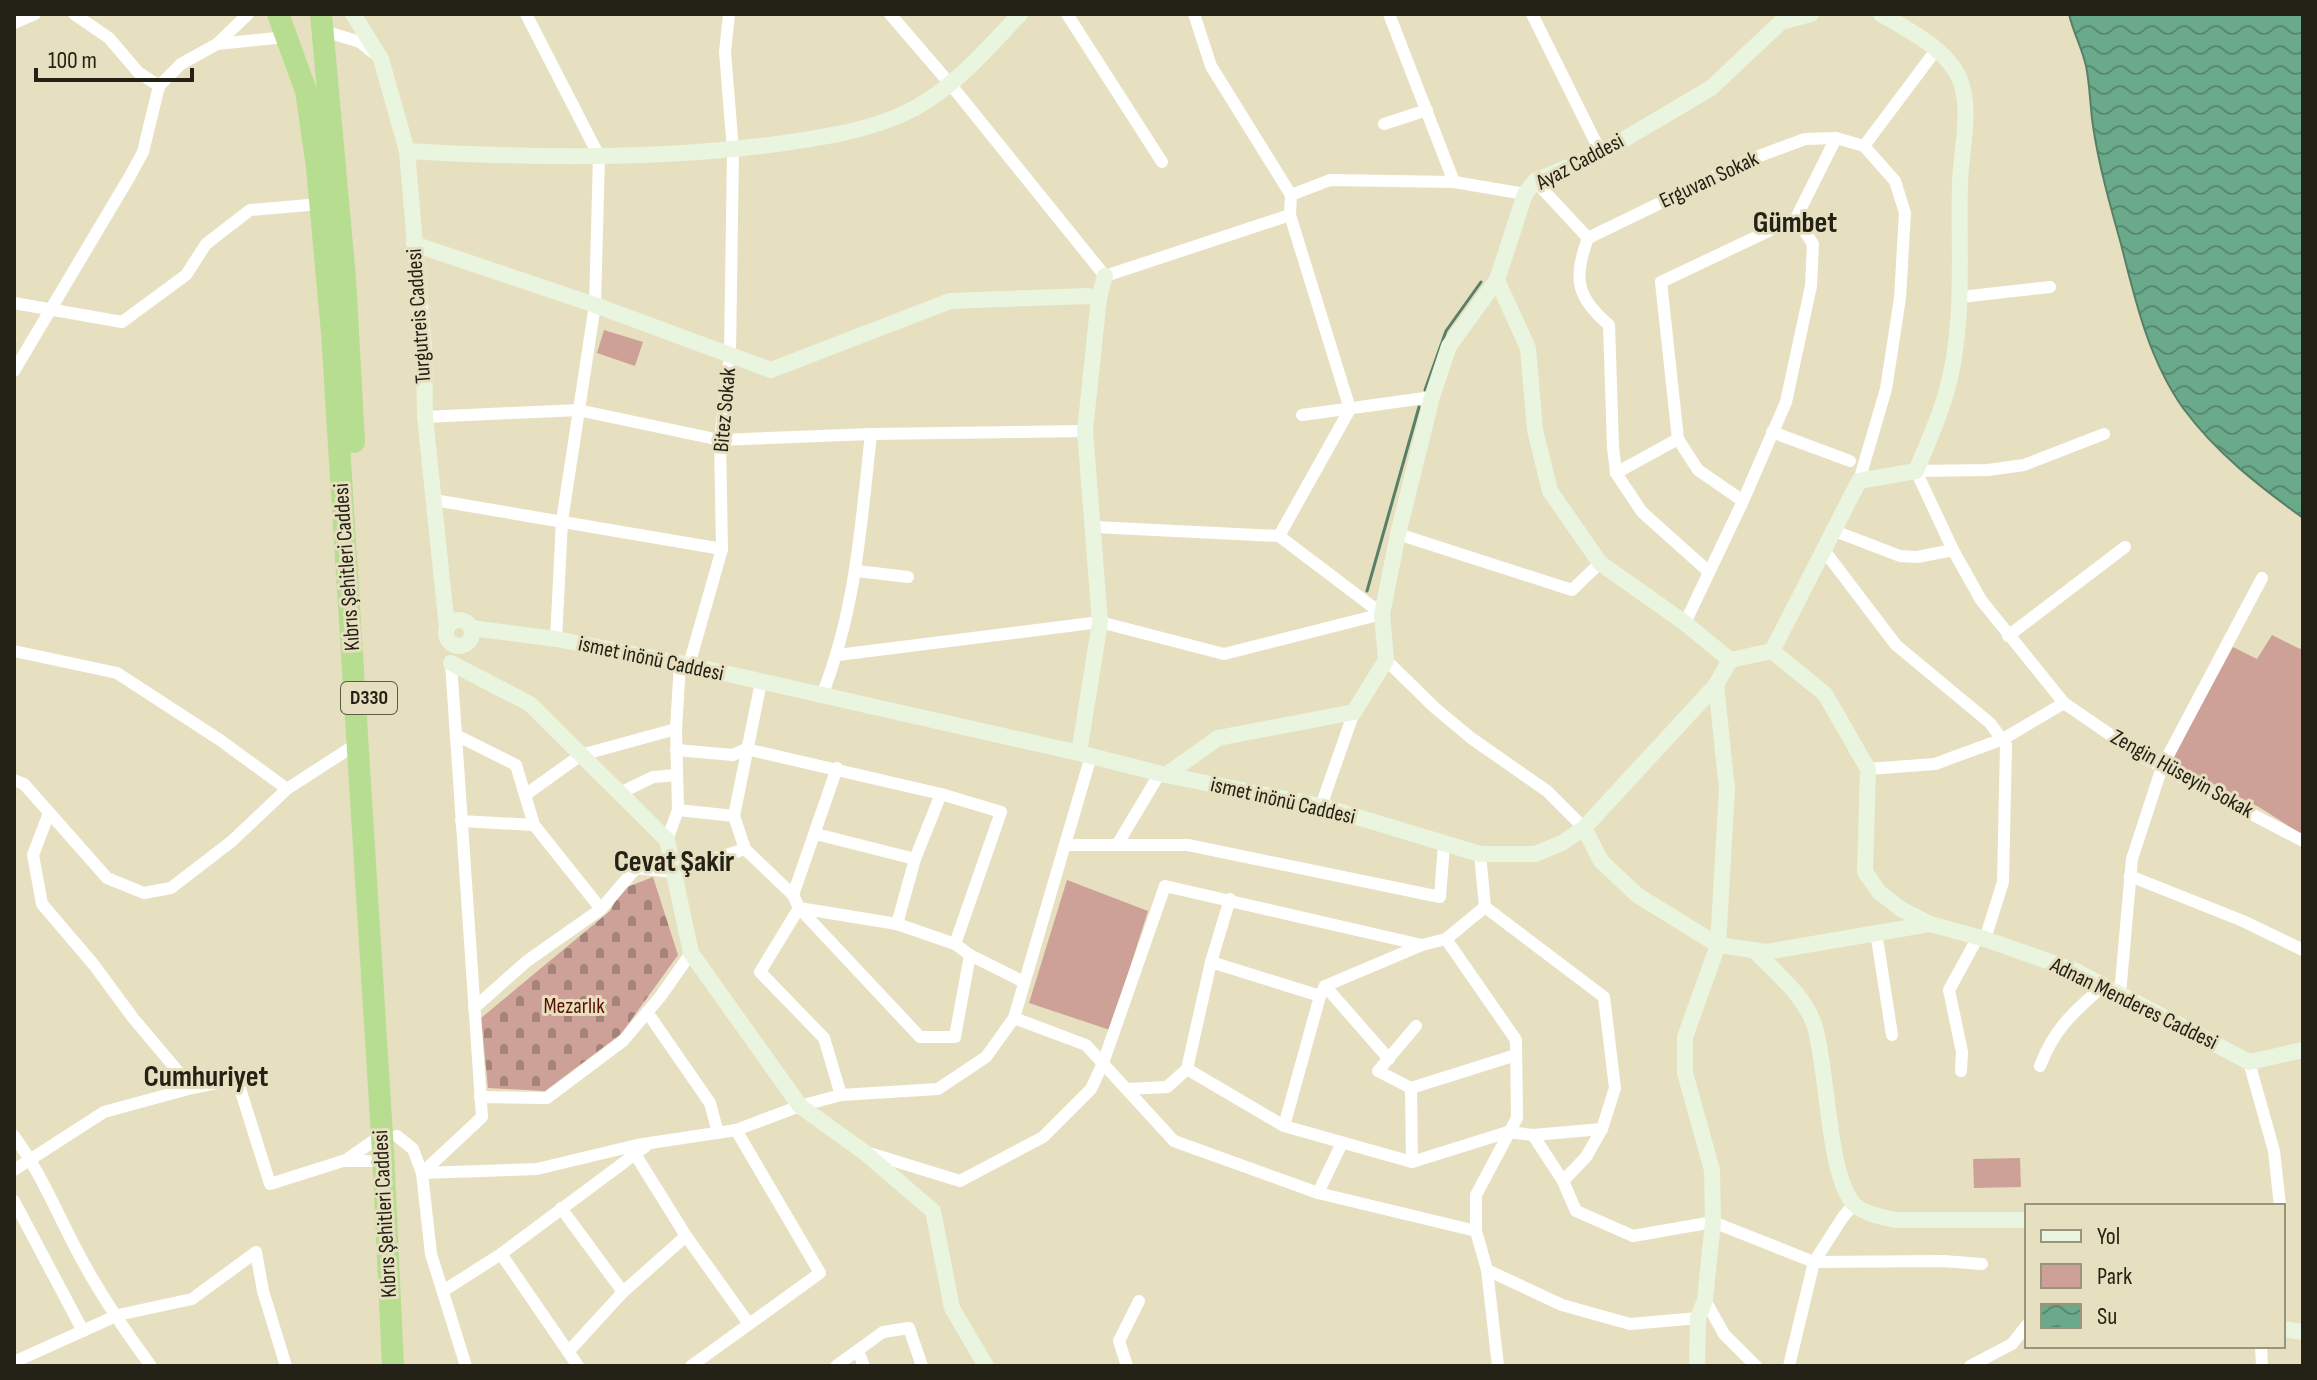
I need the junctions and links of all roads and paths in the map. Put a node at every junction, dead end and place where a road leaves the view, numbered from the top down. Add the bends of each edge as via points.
1 (35, 14) edge
2 (74, 14) edge
3 (248, 14) edge
4 (278, 14) edge
5 (353, 14) edge
6 (526, 14) edge
7 (729, 14) edge
8 (890, 14) edge
9 (1020, 14) edge
10 (1067, 14) edge
11 (1194, 14) edge
12 (1389, 14) edge
13 (1532, 14) edge
14 (1811, 14) edge
15 (1881, 14) edge
16 (1778, 18) edge
17 (239, 20) edge
18 (322, 22) edge
19 (14, 23) edge
20 (286, 37) junction
21 (217, 44) junction
22 (1936, 50) junction
23 (381, 59) junction
24 (951, 85) junction
25 (159, 86) junction
26 (1427, 110) junction
27 (1384, 124) dead end
28 (1836, 138) junction
29 (1864, 146) junction
30 (733, 150) junction
31 (407, 151) junction
32 (1601, 153) junction
33 (599, 156) junction
34 (1162, 162) dead end
35 (1454, 182) junction
36 (1530, 188) junction
37 (1291, 195) junction
38 (320, 204) junction
39 (1290, 215) junction
40 (1796, 218) junction
41 (1588, 238) junction
42 (414, 244) junction
43 (1105, 276) junction
44 (1497, 280) junction
45 (2050, 287) dead end
46 (1961, 297) junction
47 (1099, 298) junction
48 (14, 303) edge
49 (595, 305) junction
50 (50, 309) junction
51 (730, 354) junction
52 (14, 371) edge
53 (1432, 397) junction
54 (1350, 409) junction
55 (578, 410) junction
56 (1302, 415) dead end
57 (425, 417) junction
58 (1085, 431) junction
59 (1772, 432) junction
60 (871, 434) junction
61 (2104, 434) dead end
62 (1678, 439) junction
63 (720, 440) junction
64 (1850, 461) dead end
65 (1916, 471) junction
66 (1616, 473) junction
67 (1859, 481) junction
68 (434, 500) junction
69 (1743, 501) junction
70 (562, 521) junction
71 (1094, 527) junction
72 (1832, 530) junction
73 (1398, 534) junction
74 (1279, 536) junction
75 (2125, 547) dead end
76 (722, 549) junction
77 (1823, 549) junction
78 (1953, 550) junction
79 (1600, 563) junction
80 (857, 571) junction
81 (1709, 572) junction
82 (908, 577) dead end
83 (2262, 578) dead end
84 (1382, 614) junction
85 (1100, 622) junction
86 (1685, 623) junction
87 (458, 630) junction
88 (2008, 636) junction
89 (556, 639) junction
90 (14, 651) edge
91 (1772, 651) junction
92 (838, 655) junction
93 (1386, 660) junction
94 (1730, 660) junction
95 (451, 663) junction
96 (684, 664) junction
97 (761, 682) junction
98 (1716, 685) junction
99 (822, 695) junction
100 (2064, 703) junction
101 (1354, 712) junction
102 (676, 729) junction
103 (456, 735) junction
104 (2003, 739) junction
105 (358, 743) junction
106 (746, 749) junction
107 (676, 750) junction
108 (1085, 754) junction
109 (581, 755) junction
110 (2162, 767) junction
111 (837, 768) junction
112 (1868, 769) junction
113 (1163, 774) junction
114 (677, 775) junction
115 (14, 780) edge
116 (287, 789) junction
117 (620, 793) junction
118 (941, 794) junction
119 (525, 795) junction
120 (1321, 806) junction
121 (678, 810) junction
122 (49, 813) junction
123 (734, 816) junction
124 (461, 821) junction
125 (534, 825) junction
126 (1584, 828) junction
127 (816, 834) junction
128 (667, 840) junction
129 (2303, 841) edge
130 (1065, 845) junction
131 (1117, 845) junction
132 (1444, 845) junction
133 (745, 849) junction
134 (1480, 854) junction
135 (915, 859) junction
136 (673, 872) junction
137 (2130, 876) junction
138 (793, 895) junction
139 (1230, 899) junction
140 (1485, 907) junction
141 (799, 908) junction
142 (601, 909) junction
143 (897, 924) junction
144 (1930, 924) junction
145 (1876, 932) junction
146 (1982, 938) junction
147 (1446, 939) junction
148 (955, 944) junction
149 (1422, 945) junction
150 (1718, 945) junction
151 (2303, 950) edge
152 (1756, 952) junction
153 (691, 953) junction
154 (970, 955) junction
155 (1211, 962) junction
156 (1024, 982) junction
157 (2104, 985) junction
158 (1322, 991) junction
159 (2120, 994) junction
160 (474, 1008) junction
161 (647, 1012) junction
162 (1014, 1018) junction
163 (1416, 1026) dead end
164 (1892, 1035) dead end
165 (2303, 1050) edge
166 (1516, 1055) junction
167 (1389, 1059) junction
168 (2249, 1062) junction
169 (1103, 1063) junction
170 (2040, 1066) dead end
171 (1187, 1069) junction
172 (1961, 1071) dead end
173 (192, 1088) junction
174 (1411, 1088) junction
175 (1127, 1089) junction
176 (841, 1095) junction
177 (480, 1097) junction
178 (800, 1106) junction
179 (1284, 1126) junction
180 (1602, 1129) junction
181 (736, 1130) junction
182 (1508, 1132) junction
183 (718, 1133) junction
184 (1533, 1135) junction
185 (14, 1136) edge
186 (389, 1136) junction
187 (649, 1143) junction
188 (1342, 1143) junction
189 (864, 1152) junction
190 (635, 1154) junction
191 (30, 1158) junction
192 (346, 1160) junction
193 (383, 1161) junction
194 (1412, 1162) junction
195 (15, 1167) edge
196 (422, 1173) junction
197 (1563, 1181) junction
198 (1318, 1193) junction
199 (14, 1201) edge
200 (1854, 1204) junction
201 (2280, 1204) edge
202 (561, 1208) junction
203 (2025, 1221) edge
204 (1713, 1222) junction
205 (1476, 1231) junction
206 (686, 1236) junction
207 (501, 1254) junction
208 (1814, 1262) junction
209 (1982, 1264) dead end
210 (1487, 1270) junction
211 (443, 1291) junction
212 (623, 1292) junction
213 (1705, 1300) junction
214 (1139, 1301) dead end
215 (114, 1317) junction
216 (1698, 1318) junction
217 (749, 1324) junction
218 (2025, 1328) edge
219 (83, 1331) junction
220 (858, 1351) junction
221 (568, 1352) junction
222 (14, 1362) edge
223 (151, 1366) edge
224 (286, 1366) edge
225 (393, 1366) edge
226 (408, 1366) edge
227 (466, 1366) edge
228 (578, 1366) edge
229 (691, 1366) edge
230 (836, 1366) edge
231 (864, 1366) edge
232 (922, 1366) edge
233 (986, 1366) edge
234 (1127, 1366) edge
235 (1498, 1366) edge
236 (1697, 1366) edge
237 (1756, 1366) edge
238 (1789, 1366) edge
239 (1970, 1366) edge

1 - 19 street
2 - 25 street via 109,38 138,72
3 - 17 street
4 - 20 highway, Kıbrıs Şehitleri Caddesi / D330
5 - 23 street, Turgutreis Caddesi
6 - 33 street
7 - 30 street, Bitez Sokak via 725,52
8 - 24 street
9 - 24 street
10 - 34 street
11 - 37 street via 1211,66
12 - 26 street
13 - 32 street
14 - 16 street, Ayaz Caddesi
15 - 22 street
16 - 32 street, Ayaz Caddesi via 1711,88
17 - 21 street
18 - 20 highway
18 - 23 street
18 - 186 highway, Kıbrıs Şehitleri Caddesi / D330 via 345,278
20 - 21 street
20 - 38 highway, Kıbrıs Şehitleri Caddesi / D330 via 306,91
21 - 25 street via 181,64
22 - 29 street
22 - 46 street via 1952,65 1965,102
23 - 31 street, Turgutreis Caddesi
24 - 30 street via 902,115 841,135
24 - 43 street
25 - 50 street via 143,152
26 - 27 street
26 - 35 street
28 - 29 street, Erguvan Sokak
28 - 40 street
28 - 41 street, Erguvan Sokak via 1805,139 1751,159
29 - 67 street via 1895,181 1905,213 1900,298 1886,389
30 - 33 street
30 - 51 street, Bitez Sokak
31 - 33 street
31 - 42 street, Turgutreis Caddesi
32 - 36 street, Ayaz Caddesi
33 - 49 street
35 - 36 street
35 - 37 street via 1330,180
36 - 41 street
36 - 44 street, Ayaz Caddesi
37 - 39 street
38 - 50 street via 250,210 206,244 186,275 122,322
38 - 105 highway, Kıbrıs Şehitleri Caddesi / D330
39 - 43 street
39 - 54 street
40 - 59 street via 1813,244 1811,286 1786,402
40 - 62 street via 1661,282
41 - 66 street via 1579,261 1578,287 1593,312 1609,325
42 - 49 street
42 - 57 street, Turgutreis Caddesi
43 - 47 street
44 - 53 street, Ayaz Caddesi via 1449,346
44 - 79 street via 1528,348 1535,430 1550,491
45 - 46 street
46 - 65 street via 1945,397
47 - 51 street via 950,301 771,370
47 - 58 street
48 - 50 street
49 - 51 street
49 - 55 street
50 - 52 street
51 - 63 street, Bitez Sokak
53 - 54 street
53 - 73 street, Ayaz Caddesi
54 - 56 street
54 - 74 street
55 - 57 street
55 - 63 street
55 - 70 street
57 - 68 street, Turgutreis Caddesi
58 - 60 street
58 - 71 street
59 - 64 street
59 - 69 street
60 - 63 street
60 - 80 street
61 - 65 street via 2024,465
62 - 66 street
62 - 69 street via 1698,470
63 - 76 street, Bitez Sokak
65 - 67 street
65 - 78 street, Zengin Hüseyin Sokak
66 - 81 street via 1642,512
67 - 72 street
68 - 70 street
68 - 87 street, Turgutreis Caddesi
69 - 81 street
70 - 76 street
70 - 89 street
71 - 74 street
71 - 85 street
72 - 77 street
72 - 78 street via 1900,556
73 - 79 street via 1572,590
73 - 84 street, Ayaz Caddesi
74 - 84 street
75 - 88 street
76 - 96 street, Bitez Sokak
77 - 91 street
77 - 104 street via 1896,645
78 - 88 street, Zengin Hüseyin Sokak
79 - 86 street
80 - 82 street
80 - 92 street
81 - 86 street
83 - 110 street
84 - 85 street via 1224,654
84 - 93 street, Ayaz Caddesi
85 - 92 street
85 - 108 street
86 - 94 street
87 - 89 street, ismet inönü Caddesi
87 - 95 street
88 - 100 street, Zengin Hüseyin Sokak
89 - 96 street, ismet inönü Caddesi
90 - 116 street via 117,673
91 - 94 street
91 - 112 street via 1825,694
92 - 99 street
93 - 101 street
93 - 126 street via 1434,707 1547,791
94 - 98 street, ismet inönü Caddesi
95 - 103 street
95 - 109 street via 530,704
96 - 97 street, ismet inönü Caddesi
96 - 102 street, Bitez Sokak
97 - 99 street, ismet inönü Caddesi
97 - 106 street
98 - 126 street, ismet inönü Caddesi
98 - 150 street via 1727,789
99 - 108 street, ismet inönü Caddesi
100 - 104 street
100 - 110 street, Zengin Hüseyin Sokak
101 - 113 street via 1218,738
101 - 120 street
102 - 107 street, Bitez Sokak
102 - 109 street
103 - 119 street via 516,765
103 - 124 street
104 - 112 street via 1935,764
104 - 146 street via 2003,882
105 - 116 street
105 - 186 highway, Kıbrıs Şehitleri Caddesi / D330
106 - 107 street via 733,755
106 - 111 street
106 - 123 street
107 - 114 street, Bitez Sokak
108 - 113 street, ismet inönü Caddesi
108 - 130 street
109 - 117 street
109 - 119 street
110 - 129 street, Zengin Hüseyin Sokak
110 - 137 street
111 - 118 street
111 - 127 street
112 - 144 street via 1865,872 1890,901
113 - 120 street, ismet inönü Caddesi
113 - 131 street
114 - 117 street via 653,777
114 - 121 street, Bitez Sokak
115 - 122 street
116 - 122 street via 171,888 144,893 107,878
117 - 128 street
118 - 135 street
118 - 148 street via 1001,812
119 - 125 street
120 - 132 street, ismet inönü Caddesi
121 - 123 street
121 - 128 street
122 - 173 street via 33,855 42,904
123 - 133 street
124 - 125 street
124 - 160 street
125 - 142 street
126 - 134 street, ismet inönü Caddesi via 1535,854
126 - 150 street, Adnan Menderes Caddesi via 1601,861 1637,895
127 - 135 street
127 - 138 street
128 - 136 street
130 - 131 street
130 - 156 street
131 - 132 street via 1188,845 1440,897
132 - 134 street, ismet inönü Caddesi
133 - 136 street
133 - 138 street
134 - 140 street
135 - 143 street
136 - 142 street via 636,868
136 - 153 street
137 - 151 street
137 - 159 street
138 - 141 street
139 - 149 street
139 - 155 street
139 - 169 street via 1165,886
140 - 147 street
140 - 180 street via 1604,997 1615,1088
141 - 143 street
141 - 154 street via 920,1037 955,1037
141 - 176 street via 760,972 824,1038
142 - 160 street via 527,961
143 - 148 street
144 - 145 street, Adnan Menderes Caddesi
144 - 146 street, Adnan Menderes Caddesi
145 - 152 street, Adnan Menderes Caddesi
145 - 164 street
146 - 157 street, Adnan Menderes Caddesi
146 - 172 street via 1949,990
147 - 149 street
147 - 166 street via 1516,1040
148 - 154 street
149 - 158 street
150 - 152 street, Adnan Menderes Caddesi
150 - 204 street via 1683,1053 1712,1170
152 - 200 street via 1800,997 1814,1024 1836,1159
153 - 161 street
153 - 178 street
154 - 156 street
155 - 158 street
155 - 171 street
156 - 162 street
157 - 159 street, Adnan Menderes Caddesi
157 - 170 street via 2060,1026
158 - 167 street
158 - 179 street
159 - 168 street, Adnan Menderes Caddesi
160 - 177 street
161 - 177 street via 623,1041 547,1098
161 - 183 street via 710,1103
162 - 169 street via 1086,1045
162 - 176 street via 986,1057 938,1089
163 - 167 street
165 - 168 street
166 - 174 street
166 - 182 street via 1517,1118
167 - 174 street via 1378,1071
168 - 201 street via 2274,1151
169 - 175 street
169 - 189 street via 1091,1089 1043,1137 960,1181
171 - 175 street via 1167,1087
171 - 179 street
173 - 191 street via 104,1112
173 - 192 street via 237,1079 270,1184
174 - 194 street
175 - 198 street via 1174,1141
176 - 178 street
177 - 196 street via 482,1117
178 - 181 street
178 - 189 street
179 - 188 street
180 - 184 street
180 - 197 street
181 - 183 street
181 - 217 street via 820,1273
182 - 184 street
182 - 194 street
182 - 205 street via 1476,1195
183 - 187 street
184 - 197 street
185 - 191 street
186 - 192 street
186 - 193 highway, Kıbrıs Şehitleri Caddesi / D330
186 - 196 street via 413,1149
186 - 226 highway, Kıbrıs Şehitleri Caddesi / D330
187 - 190 street
187 - 196 street via 537,1169
188 - 194 street
188 - 198 street
189 - 233 street via 933,1211 952,1308
190 - 202 street
190 - 206 street
191 - 195 street
191 - 215 street
192 - 193 street
193 - 225 highway, Kıbrıs Şehitleri Caddesi / D330
196 - 211 street via 431,1254
197 - 204 street via 1576,1211 1633,1236
198 - 205 street
199 - 219 street
200 - 203 street via 1895,1220
200 - 208 street
202 - 207 street
202 - 212 street
204 - 208 street
204 - 213 street
205 - 210 street
206 - 212 street
206 - 217 street
207 - 211 street
207 - 221 street
208 - 209 street
208 - 238 street
210 - 216 street via 1562,1305 1630,1324
210 - 235 street
211 - 227 street
212 - 221 street
213 - 216 street
213 - 237 street via 1724,1334
214 - 234 street via 1113,1341
215 - 219 street
215 - 223 street
215 - 224 street via 192,1299 256,1252
216 - 236 street
217 - 229 street
218 - 239 street via 2012,1344
219 - 222 street
220 - 230 street
220 - 231 street
220 - 232 street via 883,1332 909,1328
221 - 228 street

